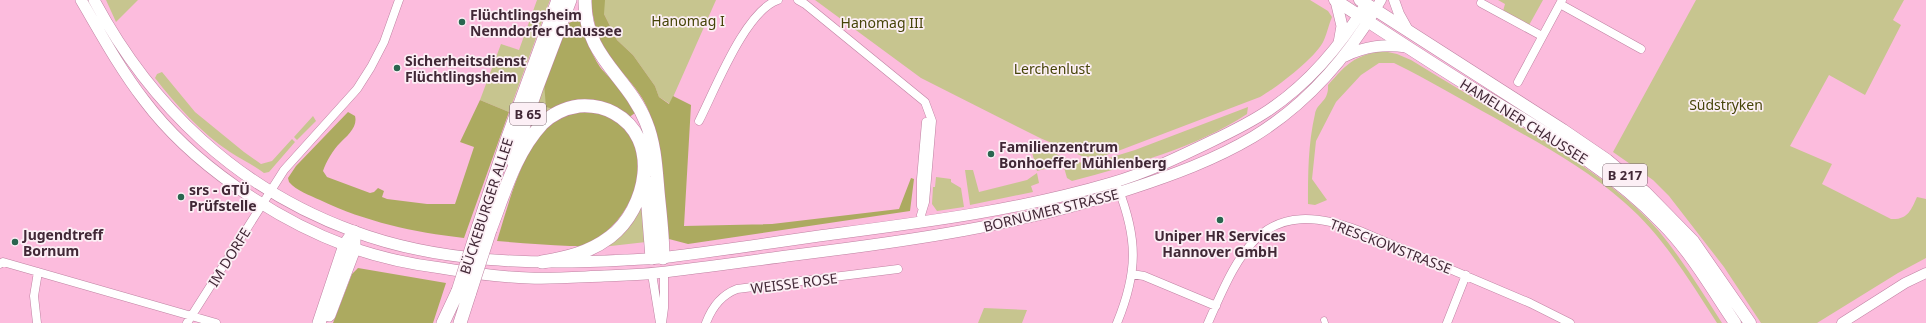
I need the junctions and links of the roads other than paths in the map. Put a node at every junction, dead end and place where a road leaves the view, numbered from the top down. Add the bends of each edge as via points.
1 (81, 0) edge
2 (94, 0) edge
3 (399, 0) edge
4 (558, 0) edge
5 (570, 0) edge
6 (585, 0) edge
7 (778, 0) edge
8 (798, 0) edge
9 (1335, 0) edge
10 (1394, 0) edge
11 (1561, 2) edge
12 (1370, 3) edge
13 (1481, 3) dead end
14 (1364, 19) junction
15 (1409, 32) junction
16 (1542, 36) junction
17 (1339, 45) junction
18 (1407, 47) junction
19 (1641, 49) dead end
20 (1343, 57) junction
21 (1518, 82) dead end
22 (699, 121) dead end
23 (644, 156) junction
24 (1116, 182) junction
25 (271, 191) junction
26 (1120, 193) junction
27 (262, 204) junction
28 (922, 218) junction
29 (484, 229) junction
30 (354, 232) junction
31 (924, 238) junction
32 (349, 247) junction
33 (658, 258) junction
34 (542, 262) junction
35 (0, 264) edge
36 (898, 269) dead end
37 (38, 272) junction
38 (658, 273) junction
39 (1926, 273) edge
40 (1132, 274) junction
41 (1466, 275) junction
42 (1926, 278) edge
43 (464, 292) junction
44 (1216, 306) junction
45 (189, 320) edge
46 (1559, 320) edge
47 (37, 323) edge
48 (216, 323) edge
49 (319, 323) edge
50 (327, 323) edge
51 (443, 323) edge
52 (448, 323) edge
53 (460, 323) edge
54 (661, 323) edge
55 (706, 323) edge
56 (1117, 323) edge
57 (1208, 323) edge
58 (1447, 323) edge
59 (1570, 323) edge
60 (1735, 323) edge
61 (1750, 323) edge
62 (1842, 323) edge
63 (1854, 323) edge

1 - 27 main road, BORNUMER STRASSE via 119,64 157,116 206,162
2 - 25 main road, BORNUMER STRASSE via 143,79 184,125 209,147
3 - 25 street, IM DORFE via 372,67 357,89 298,153
4 - 29 highway, BÜCKEBURGER ALLEE / B 65 via 514,122
5 - 29 highway, BÜCKEBURGER ALLEE / B 65
6 - 33 highway via 586,20 594,44 608,68 637,104 650,134 656,168
7 - 22 street via 770,3 741,36
8 - 28 street via 924,102 928,113 920,194
9 - 14 main road, HAMELNER CHAUSSEE / B 217
9 - 17 main road via 1342,26
10 - 15 street
11 - 16 street
11 - 19 street
12 - 14 main road, BORNUMER STRASSE
12 - 15 main road, HAMELNER CHAUSSEE / B 217
13 - 16 street
14 - 17 main road, BORNUMER STRASSE
14 - 18 main road, HAMELNER CHAUSSEE / B 217
14 - 20 main road, BORNUMER STRASSE
15 - 61 main road, HAMELNER CHAUSSEE / B 217 via 1563,130 1606,160 1645,192 1693,241
16 - 21 street
17 - 24 main road, BORNUMER STRASSE via 1290,94 1267,112 1193,150
18 - 20 main road via 1369,46
18 - 60 main road, HAMELNER CHAUSSEE / B 217 via 1566,145 1638,200 1674,236
20 - 26 main road, BORNUMER STRASSE via 1299,103 1255,135 1200,164
23 - 29 highway via 634,131 616,114 595,106 562,110 543,123 528,143
23 - 33 highway
23 - 34 highway via 640,193 620,228 588,250
24 - 26 street
24 - 28 main road, BORNUMER STRASSE via 993,210
25 - 27 street, IM DORFE
25 - 30 main road, BORNUMER STRASSE via 317,216
26 - 31 main road, BORNUMER STRASSE via 1046,214
26 - 40 street via 1132,234
27 - 32 main road, BORNUMER STRASSE
27 - 45 street, IM DORFE
28 - 31 street
28 - 33 main road, BORNUMER STRASSE
29 - 43 highway, BÜCKEBURGER ALLEE / B 65, bridge
30 - 32 highway
30 - 34 main road, BORNUMER STRASSE via 429,251 475,258
31 - 38 main road, BORNUMER STRASSE
32 - 38 main road, BORNUMER STRASSE via 427,266 509,277
32 - 49 highway
32 - 50 highway
33 - 34 main road, BORNUMER STRASSE
33 - 38 main road
35 - 37 street via 3,262
36 - 55 street, WEISSE ROSE via 737,289 727,293 716,303
37 - 45 street
37 - 47 street via 34,296
38 - 54 street
39 - 62 street via 1905,283
40 - 44 street via 1144,276
40 - 56 street
41 - 44 street, TRESCKOWSTRASSE via 1344,225 1314,219 1297,219 1278,224 1245,250
41 - 46 street, TRESCKOWSTRASSE
41 - 58 street
42 - 63 street
43 - 51 highway
43 - 52 highway, BÜCKEBURGER ALLEE / B 65
43 - 53 highway, BÜCKEBURGER ALLEE / B 65
44 - 57 street, TRESCKOWSTRASSE
45 - 48 street
46 - 59 street, TRESCKOWSTRASSE

